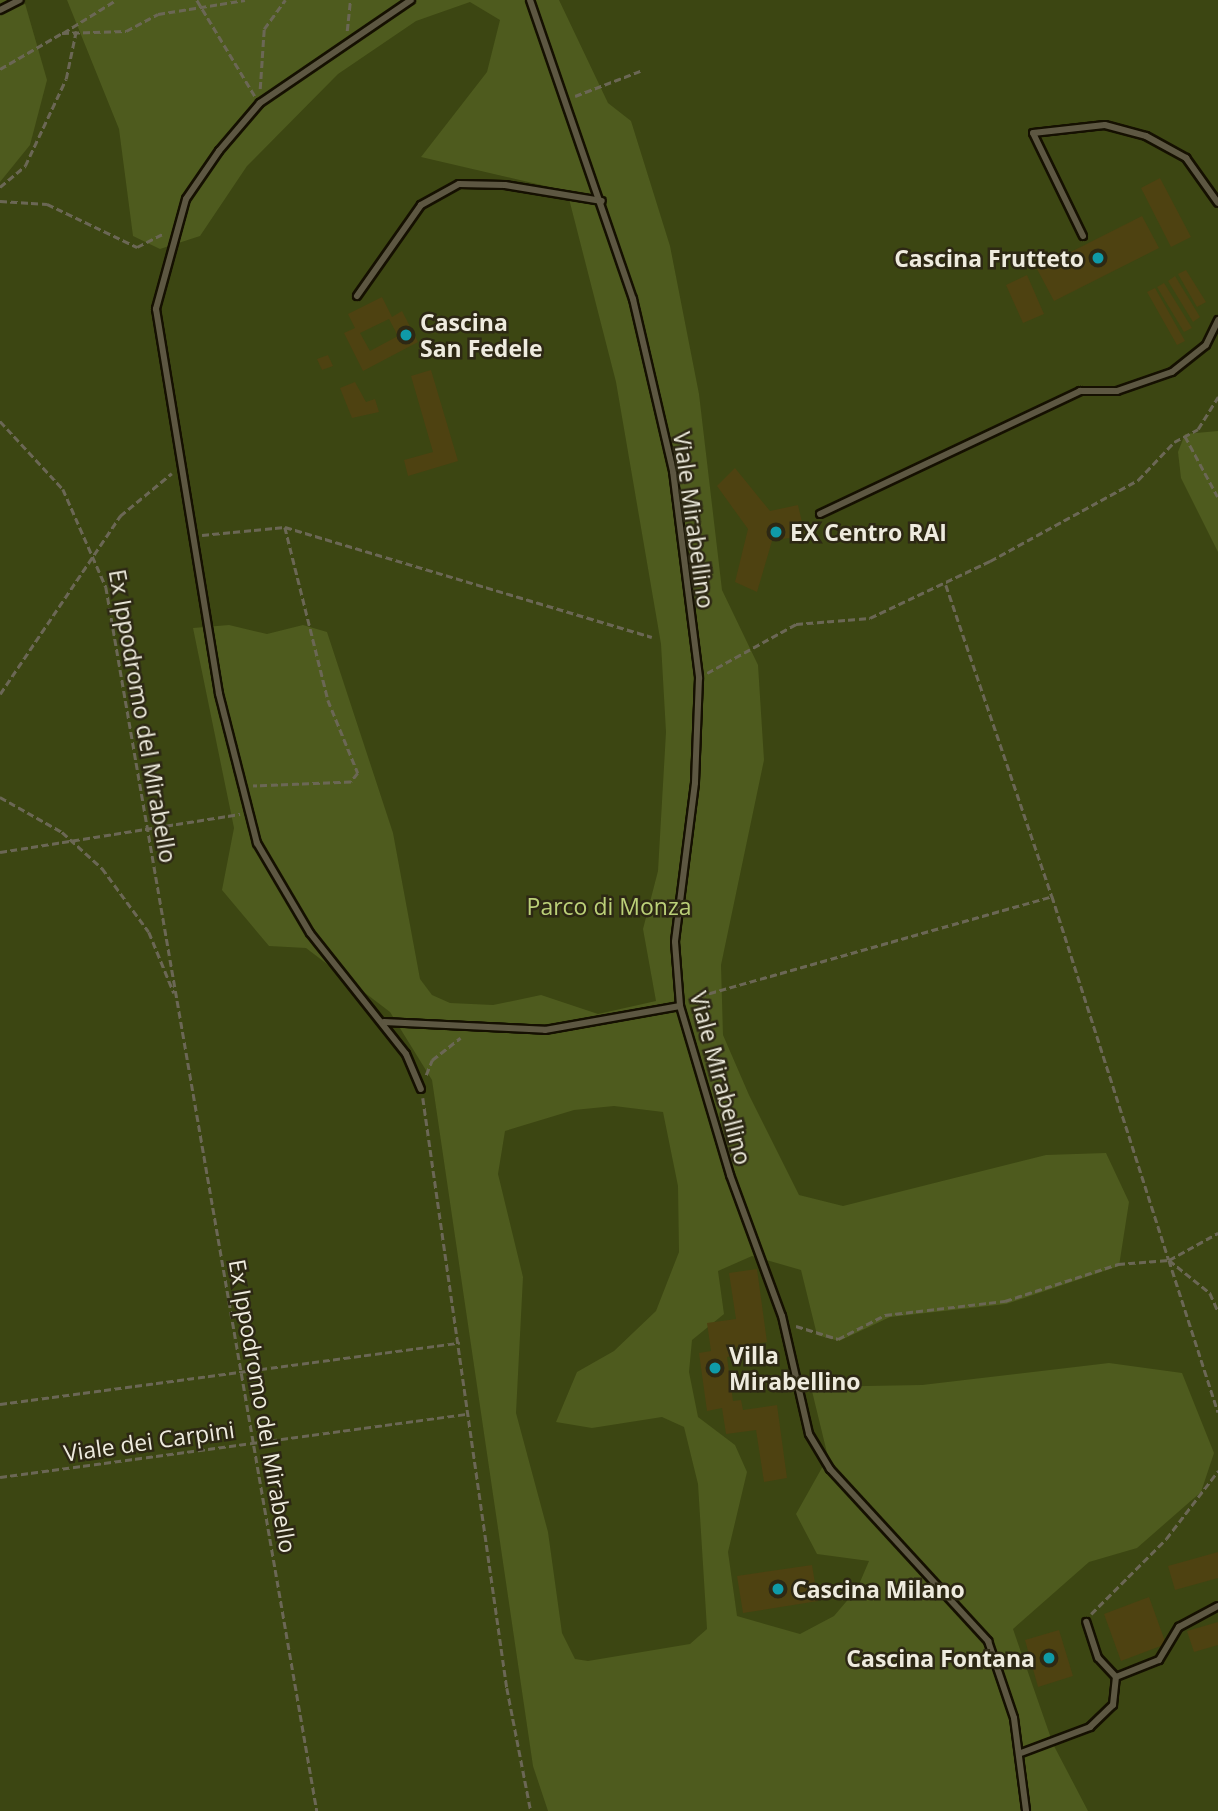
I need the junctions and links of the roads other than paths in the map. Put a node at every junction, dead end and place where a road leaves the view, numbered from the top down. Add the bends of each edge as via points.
1 (20, 0) edge
2 (411, 0) edge
3 (530, 0) edge
4 (0, 10) edge
5 (602, 201) junction
6 (1218, 203) edge
7 (1083, 236) dead end
8 (357, 296) dead end
9 (1218, 320) edge
10 (820, 514) dead end
11 (679, 1004) junction
12 (384, 1022) junction
13 (421, 1089) road end
14 (1218, 1606) edge
15 (1086, 1622) road end
16 (1116, 1677) junction
17 (1021, 1753) junction
18 (1026, 1811) edge

1 - 4 lane
2 - 12 lane via 344,41 260,103 219,151 177,226 156,309 189,531 239,788 296,911
3 - 5 lane, Viale Mirabellino via 562,101
5 - 8 lane via 485,182 459,184 421,205
5 - 11 lane, Viale Mirabellino via 633,299 673,471 699,678 695,783 675,942
6 - 7 lane via 1186,158 1146,136 1105,125 1033,133
9 - 10 lane via 1206,345 1172,372 1117,391 1080,391
11 - 12 lane via 545,1030
11 - 17 lane, Viale Mirabellino via 730,1175 782,1317 800,1403 817,1449 988,1641 1004,1676
12 - 13 lane
14 - 16 lane via 1179,1627 1159,1660
15 - 16 lane via 1098,1658
16 - 17 lane via 1118,1692 1103,1717
17 - 18 lane, Viale Mirabellino

